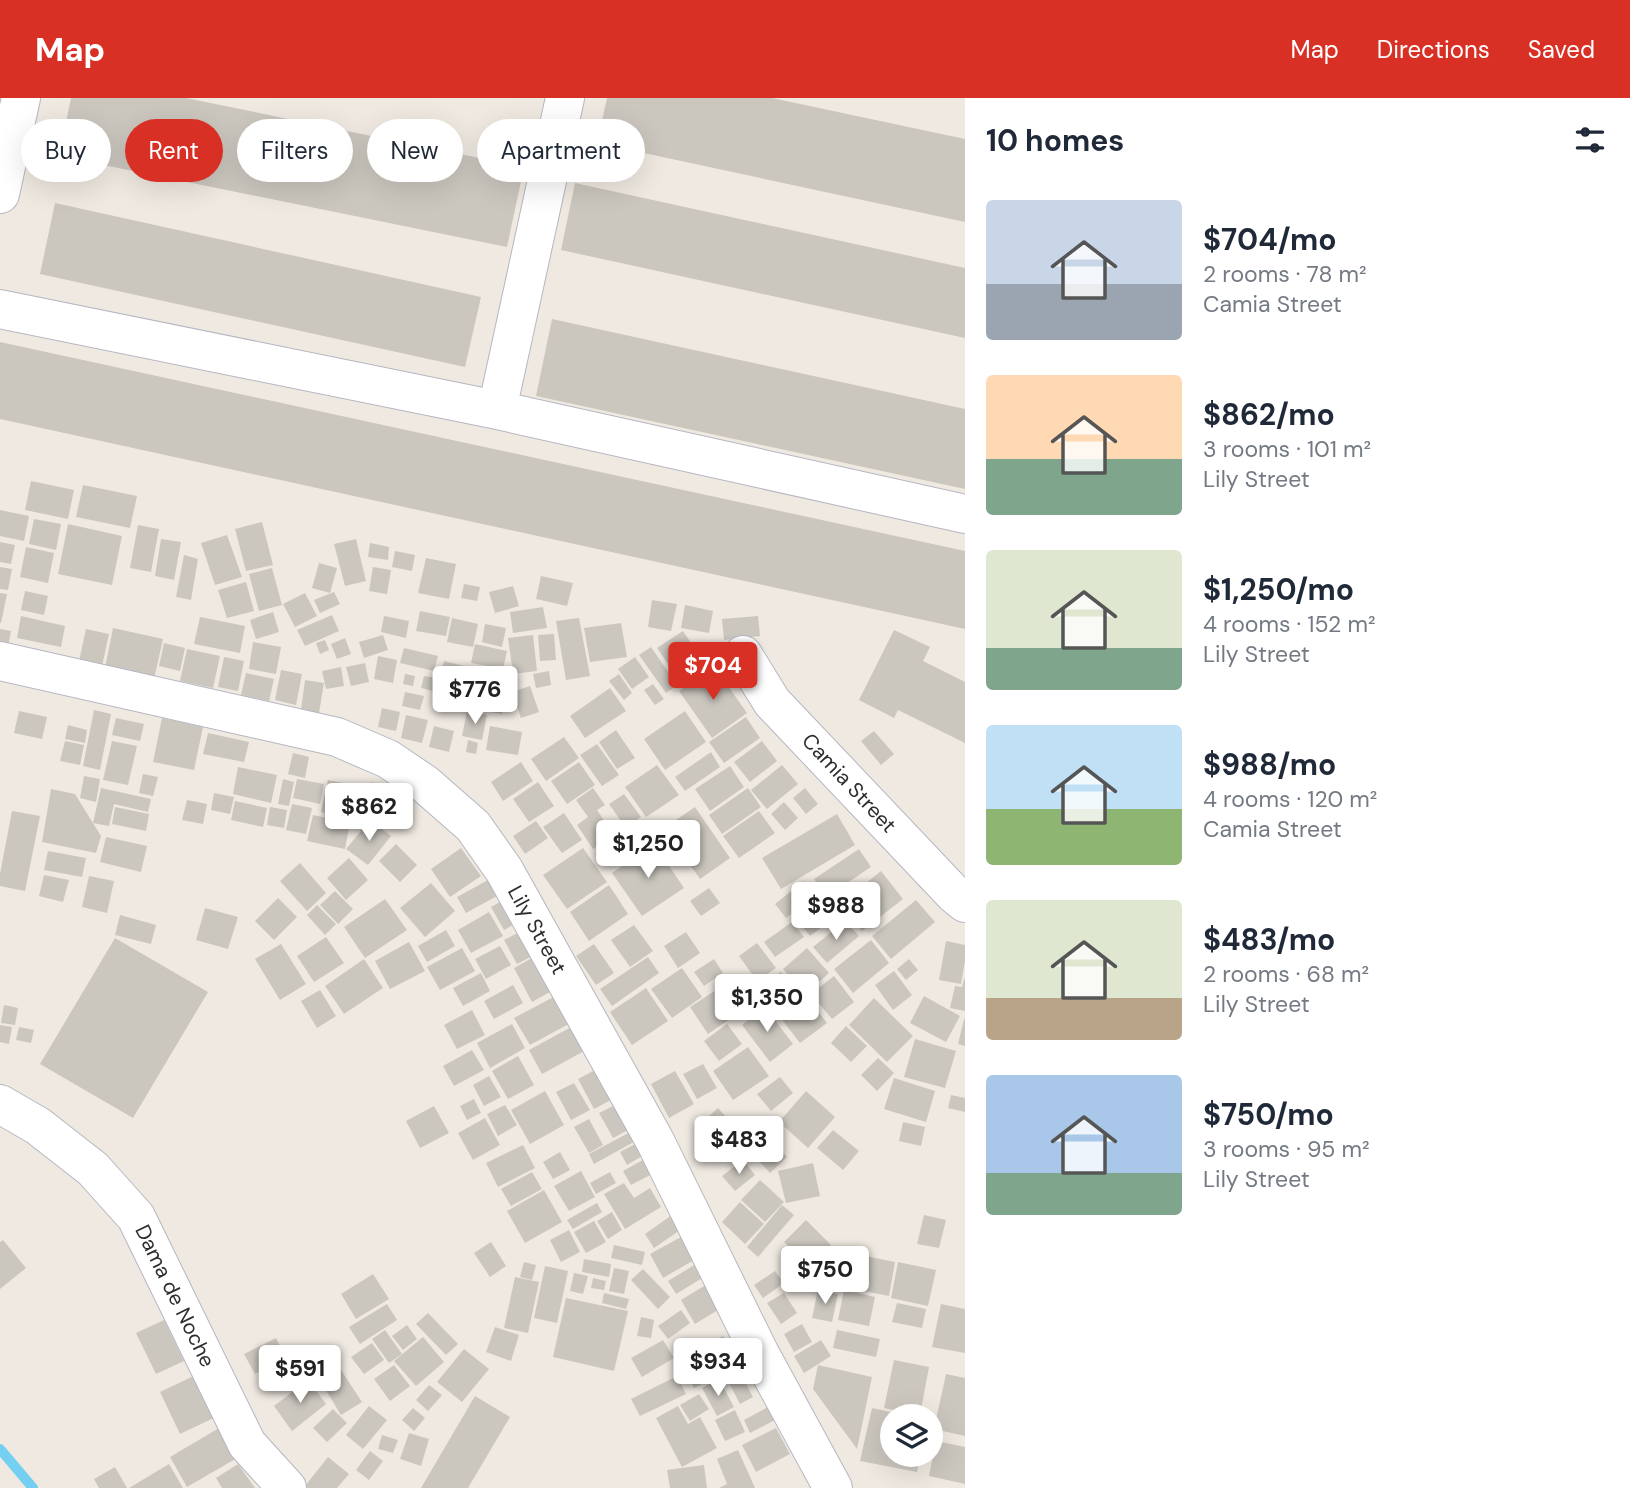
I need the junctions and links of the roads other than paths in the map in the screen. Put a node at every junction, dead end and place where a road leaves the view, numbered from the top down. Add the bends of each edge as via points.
1 (21, 98) edge
2 (565, 98) edge
3 (0, 194) edge
4 (0, 309) edge
5 (497, 410) junction
6 (965, 514) edge
7 (743, 655) dead end
8 (0, 661) edge
9 (965, 903) edge
10 (0, 1104) edge
11 (287, 1488) edge
12 (833, 1488) edge

1 - 3 street
2 - 5 street
4 - 5 street
5 - 6 street
7 - 9 street, Camia Street via 772,702
8 - 12 street, Lily Street via 337,737 388,759 473,826 504,870 654,1141
10 - 11 street, Dama de Noche via 38,1126 93,1169 136,1217 247,1444

